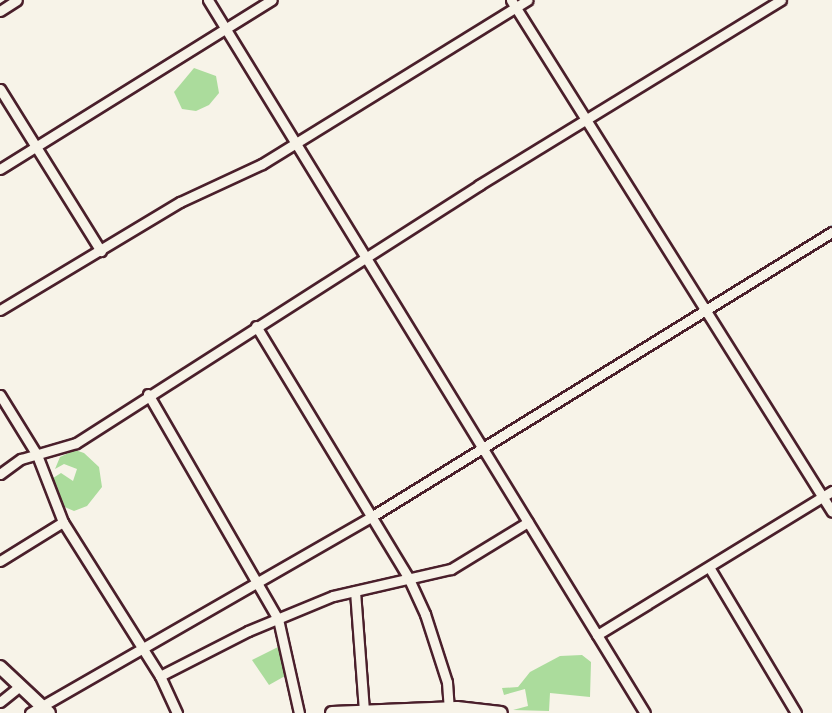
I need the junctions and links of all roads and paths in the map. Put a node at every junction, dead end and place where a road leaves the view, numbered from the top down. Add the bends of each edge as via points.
1 (17, 0) edge
2 (208, 0) edge
3 (273, 0) edge
4 (528, 0) edge
5 (781, 0) edge
6 (514, 4) edge
7 (0, 11) edge
8 (226, 29) junction
9 (0, 89) edge
10 (588, 122) junction
11 (294, 144) junction
12 (36, 146) junction
13 (0, 169) edge
14 (832, 232) edge
15 (101, 251) junction
16 (366, 259) junction
17 (0, 310) edge
18 (704, 312) junction
19 (256, 326) junction
20 (148, 394) junction
21 (0, 395) edge
22 (483, 447) junction
23 (37, 455) junction
24 (0, 474) edge
25 (832, 491) edge
26 (822, 497) junction
27 (832, 512) edge
28 (371, 517) junction
29 (63, 522) junction
30 (528, 522) junction
31 (0, 561) edge
32 (709, 567) junction
33 (408, 577) junction
34 (257, 582) junction
35 (355, 591) junction
36 (278, 619) junction
37 (597, 635) junction
38 (141, 649) junction
39 (0, 667) edge
40 (160, 676) junction
41 (20, 686) junction
42 (0, 702) edge
43 (40, 710) edge
44 (454, 710) edge
45 (364, 712) edge
46 (177, 713) edge
47 (299, 713) edge
48 (332, 713) edge
49 (501, 713) edge
50 (645, 713) edge
51 (796, 713) edge

1 - 7 street
2 - 8 street
3 - 8 street
4 - 6 street
5 - 10 street
6 - 10 street
6 - 11 street
8 - 11 street
8 - 12 street
9 - 12 street
10 - 16 street via 479,185
10 - 18 street
11 - 15 street via 253,169 180,202
11 - 16 street
12 - 13 street
12 - 15 street
14 - 18 street
15 - 17 street
16 - 19 street
16 - 22 street
18 - 22 street
18 - 26 street
19 - 20 street
19 - 28 street
20 - 23 street via 76,443
20 - 34 street
21 - 23 street
22 - 28 street
22 - 30 street
23 - 24 street via 21,459
23 - 29 street
25 - 26 street
26 - 27 street
26 - 32 street
28 - 33 street
28 - 34 street
29 - 31 street
29 - 38 street
30 - 33 street via 450,569
30 - 37 street
32 - 37 street
32 - 51 street
33 - 35 street
33 - 44 street via 425,614
34 - 36 street
34 - 38 street
35 - 36 street
35 - 45 street
36 - 40 street
36 - 47 street
37 - 50 street
38 - 40 street
38 - 43 street
39 - 41 main road
40 - 46 street
41 - 42 street
41 - 43 main road
44 - 45 main road
44 - 49 main road
45 - 48 main road

